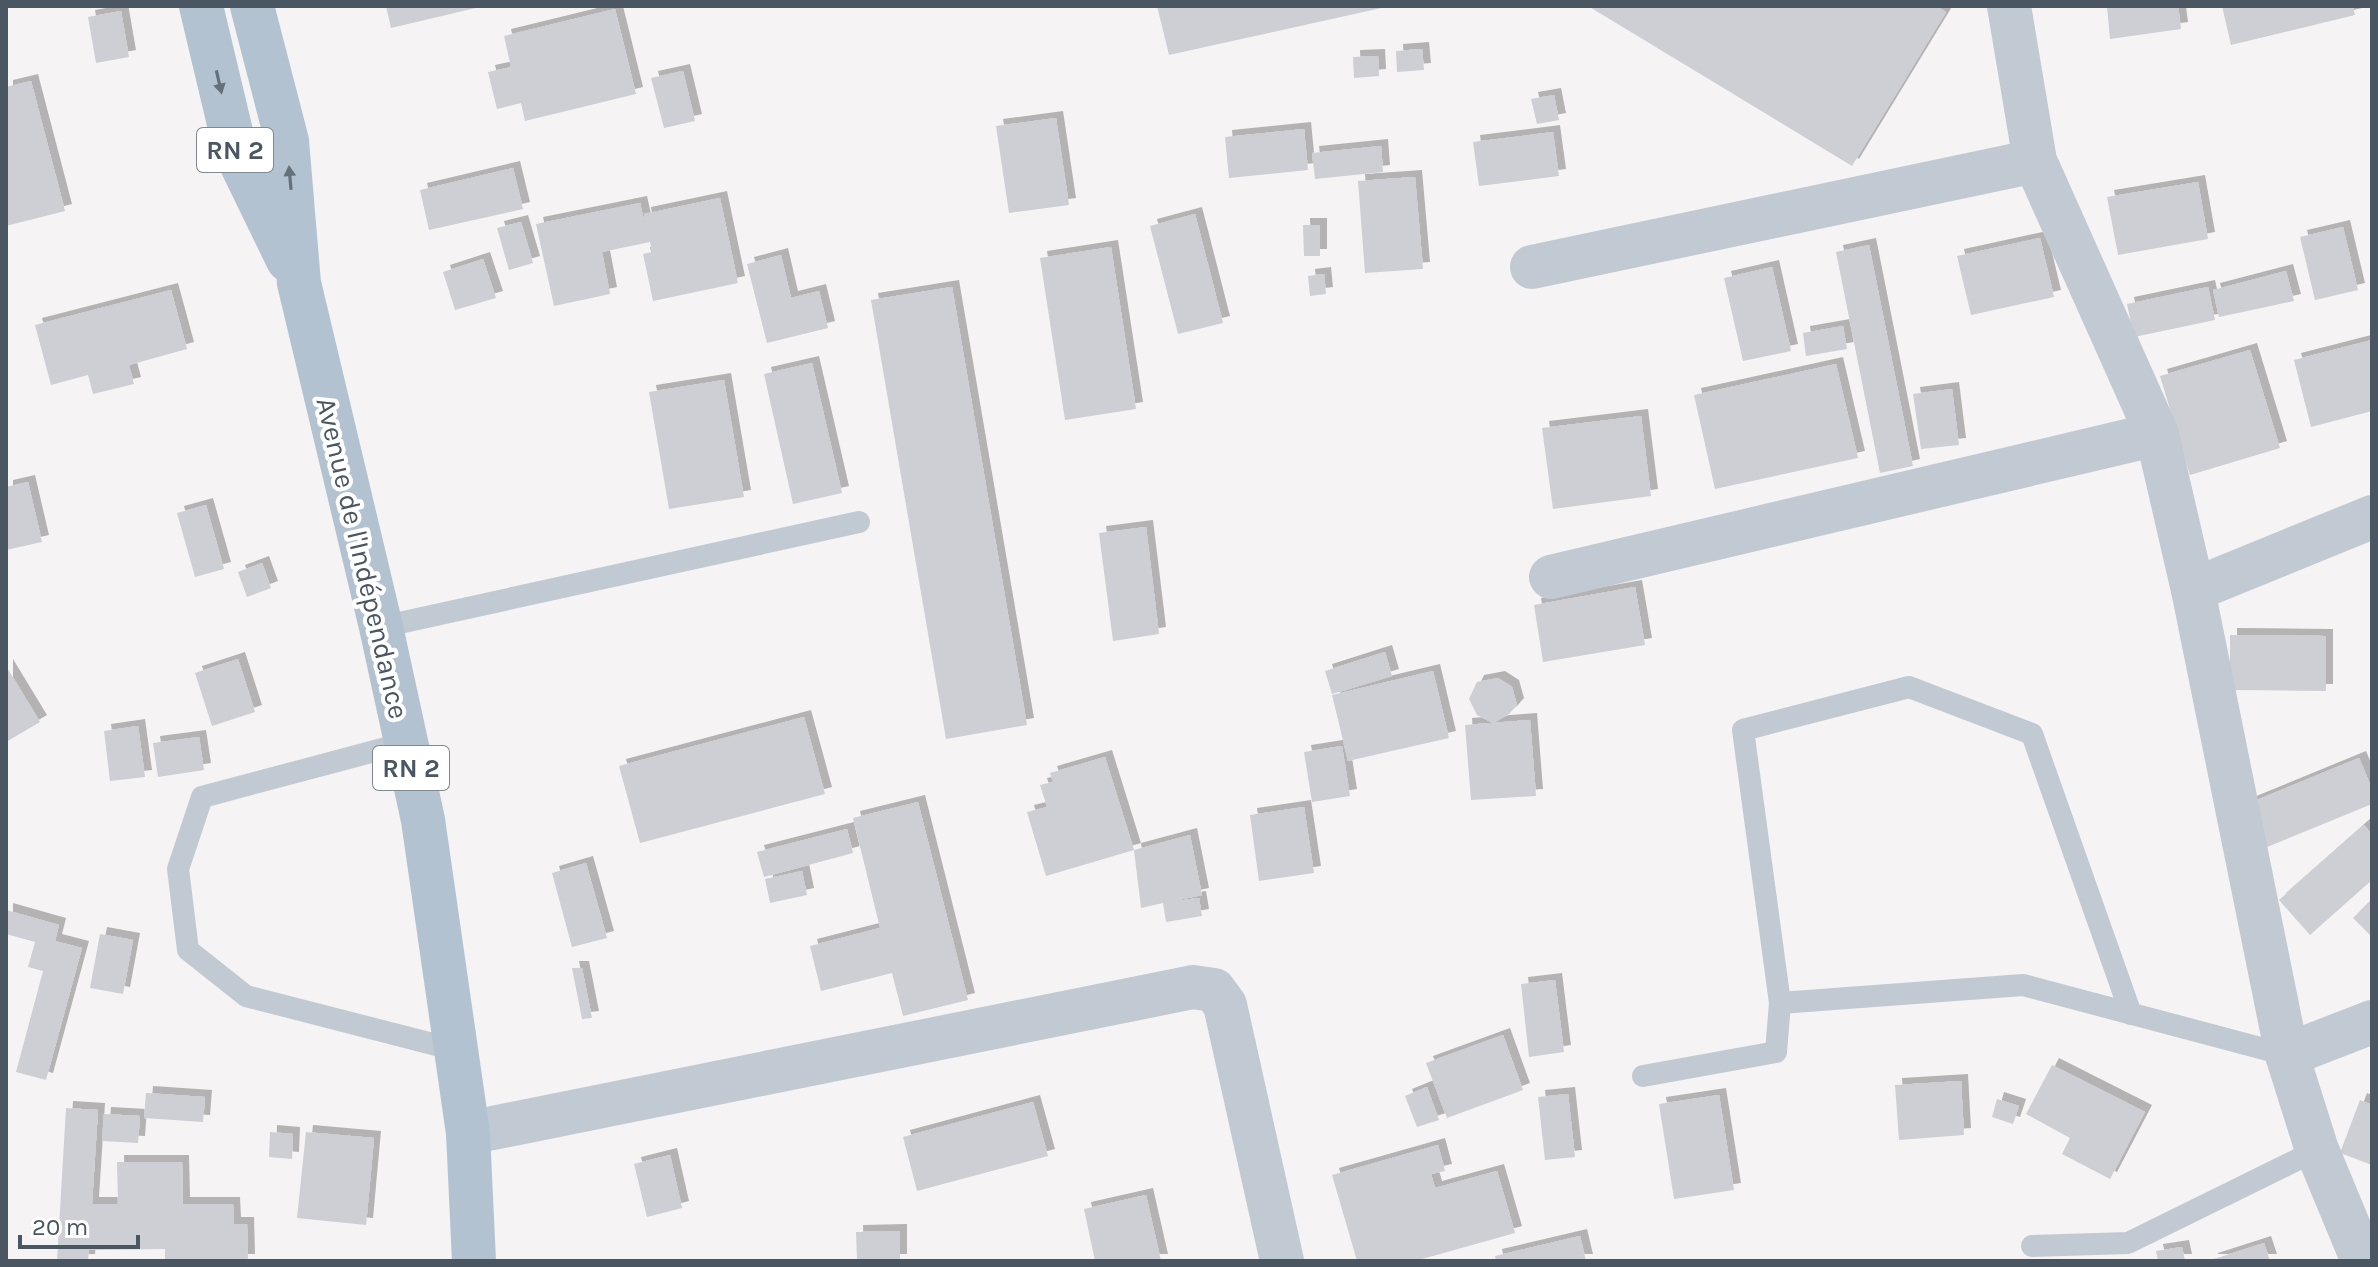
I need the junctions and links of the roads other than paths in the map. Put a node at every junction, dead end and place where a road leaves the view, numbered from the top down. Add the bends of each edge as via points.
1 (201, 6) edge
2 (252, 6) edge
3 (2009, 6) edge
4 (2035, 161) junction
5 (1532, 267) dead end
6 (299, 283) junction
7 (2157, 434) junction
8 (2372, 517) edge
9 (859, 522) dead end
10 (1551, 577) dead end
11 (2193, 590) junction
12 (381, 627) junction
13 (405, 743) junction
14 (1780, 1003) junction
15 (2131, 1014) junction
16 (2372, 1022) edge
17 (456, 1050) junction
18 (2287, 1055) junction
19 (1643, 1076) dead end
20 (468, 1133) junction
21 (2317, 1150) junction
22 (2032, 1246) dead end
23 (474, 1261) edge
24 (1282, 1261) edge
25 (2363, 1261) edge

1 -> 6 main road, Avenue de l'Indépendance / RN 2 via 236,153
6 -> 2 main road, Avenue de l'Indépendance / RN 2 via 287,141
3 - 4 street
4 - 5 street
4 - 7 street
6 - 12 main road, Avenue de l'Indépendance / RN 2
7 - 10 street
7 - 11 street
8 - 11 street
9 - 12 lane
11 - 18 street
12 - 13 main road, Avenue de l'Indépendance / RN 2
13 - 17 main road, Avenue de l'Indépendance / RN 2 via 423,820
13 - 17 lane via 202,797 178,869 188,950 246,996
14 - 15 lane via 2023,985
14 - 15 lane via 1743,730 1909,687 2032,734
14 - 19 lane via 1776,1052
15 - 18 lane
16 - 18 street
17 - 20 main road, Avenue de l'Indépendance / RN 2
18 - 21 street
20 - 23 main road, Avenue de l'Indépendance / RN 2
20 - 24 street via 1193,987 1214,990 1225,1005
21 - 22 lane via 2128,1243
21 - 25 street

